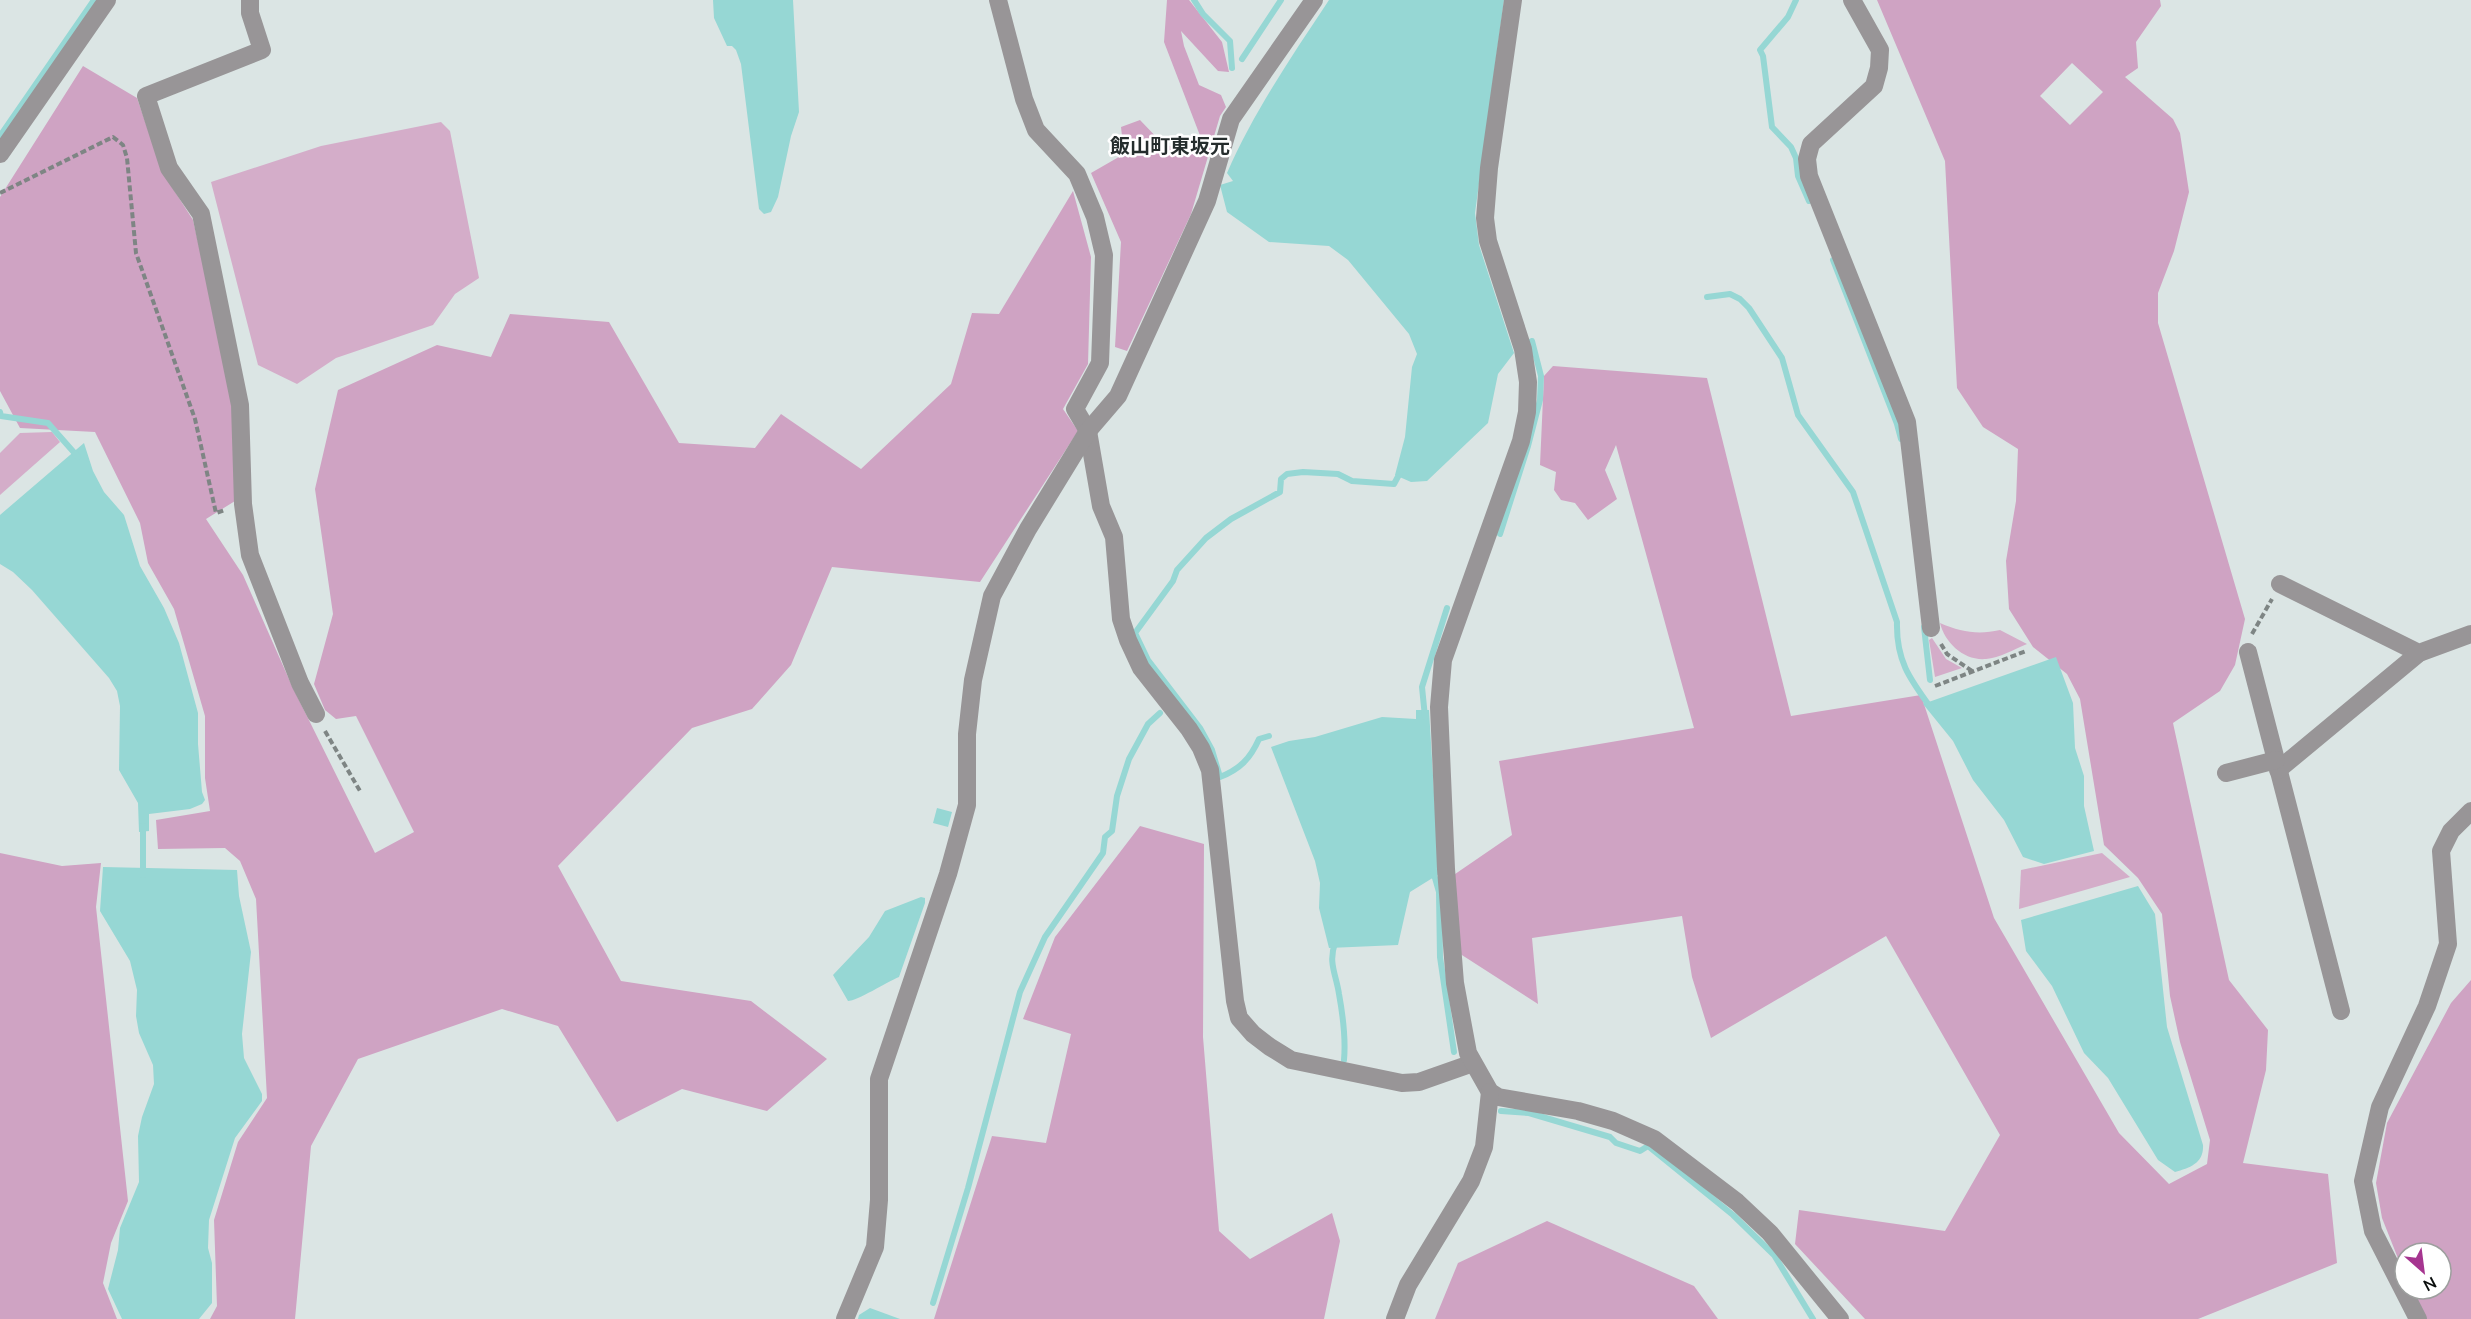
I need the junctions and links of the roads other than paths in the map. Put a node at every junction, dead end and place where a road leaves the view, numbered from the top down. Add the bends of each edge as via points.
1 (107, 0) edge
2 (250, 0) edge
3 (998, 0) edge
4 (1314, 0) edge
5 (1513, 0) edge
6 (1852, 0) edge
7 (0, 153) edge
8 (1088, 431) junction
9 (2280, 584) road end
10 (1930, 628) road end
11 (2471, 634) edge
12 (2247, 652) road end
13 (2419, 653) junction
14 (316, 714) road end
15 (2277, 765) junction
16 (2226, 773) dead end
17 (2471, 811) edge
18 (2341, 1011) dead end
19 (1473, 1063) junction
20 (1490, 1092) junction
21 (845, 1319) edge
22 (1395, 1319) edge
23 (1840, 1319) edge
24 (2418, 1319) edge

1 - 7 street
2 - 14 street via 250,14 262,50 146,96 169,168 201,214 240,405 243,504 250,555
3 - 8 street via 1036,130 1077,174 1095,217 1104,255 1100,363 1075,409
4 - 8 street via 1231,119 1207,201 1118,396
5 - 19 street via 1485,218 1488,241 1523,349 1527,412 1521,441 1443,660 1438,707 1455,983
6 - 10 street via 1880,50 1879,68 1874,86 1811,144 1807,159 1809,176 1907,422
8 - 19 street via 1101,506 1114,537 1121,618 1128,640 1142,668 1202,748 1210,770 1239,1017 1261,1041 1291,1060 1402,1083 1419,1082
8 - 21 street via 992,596 967,734 967,805 948,874 879,1079 875,1247
9 - 13 street
11 - 13 street
12 - 15 street
13 - 15 street
15 - 16 street
15 - 18 street
17 - 24 street via 2451,831 2441,851 2448,944 2427,1006 2380,1107 2363,1181 2373,1231
19 - 20 street
20 - 22 street via 1484,1147 1471,1181 1408,1285
20 - 23 street via 1612,1120 1654,1138 1737,1202 1770,1233

